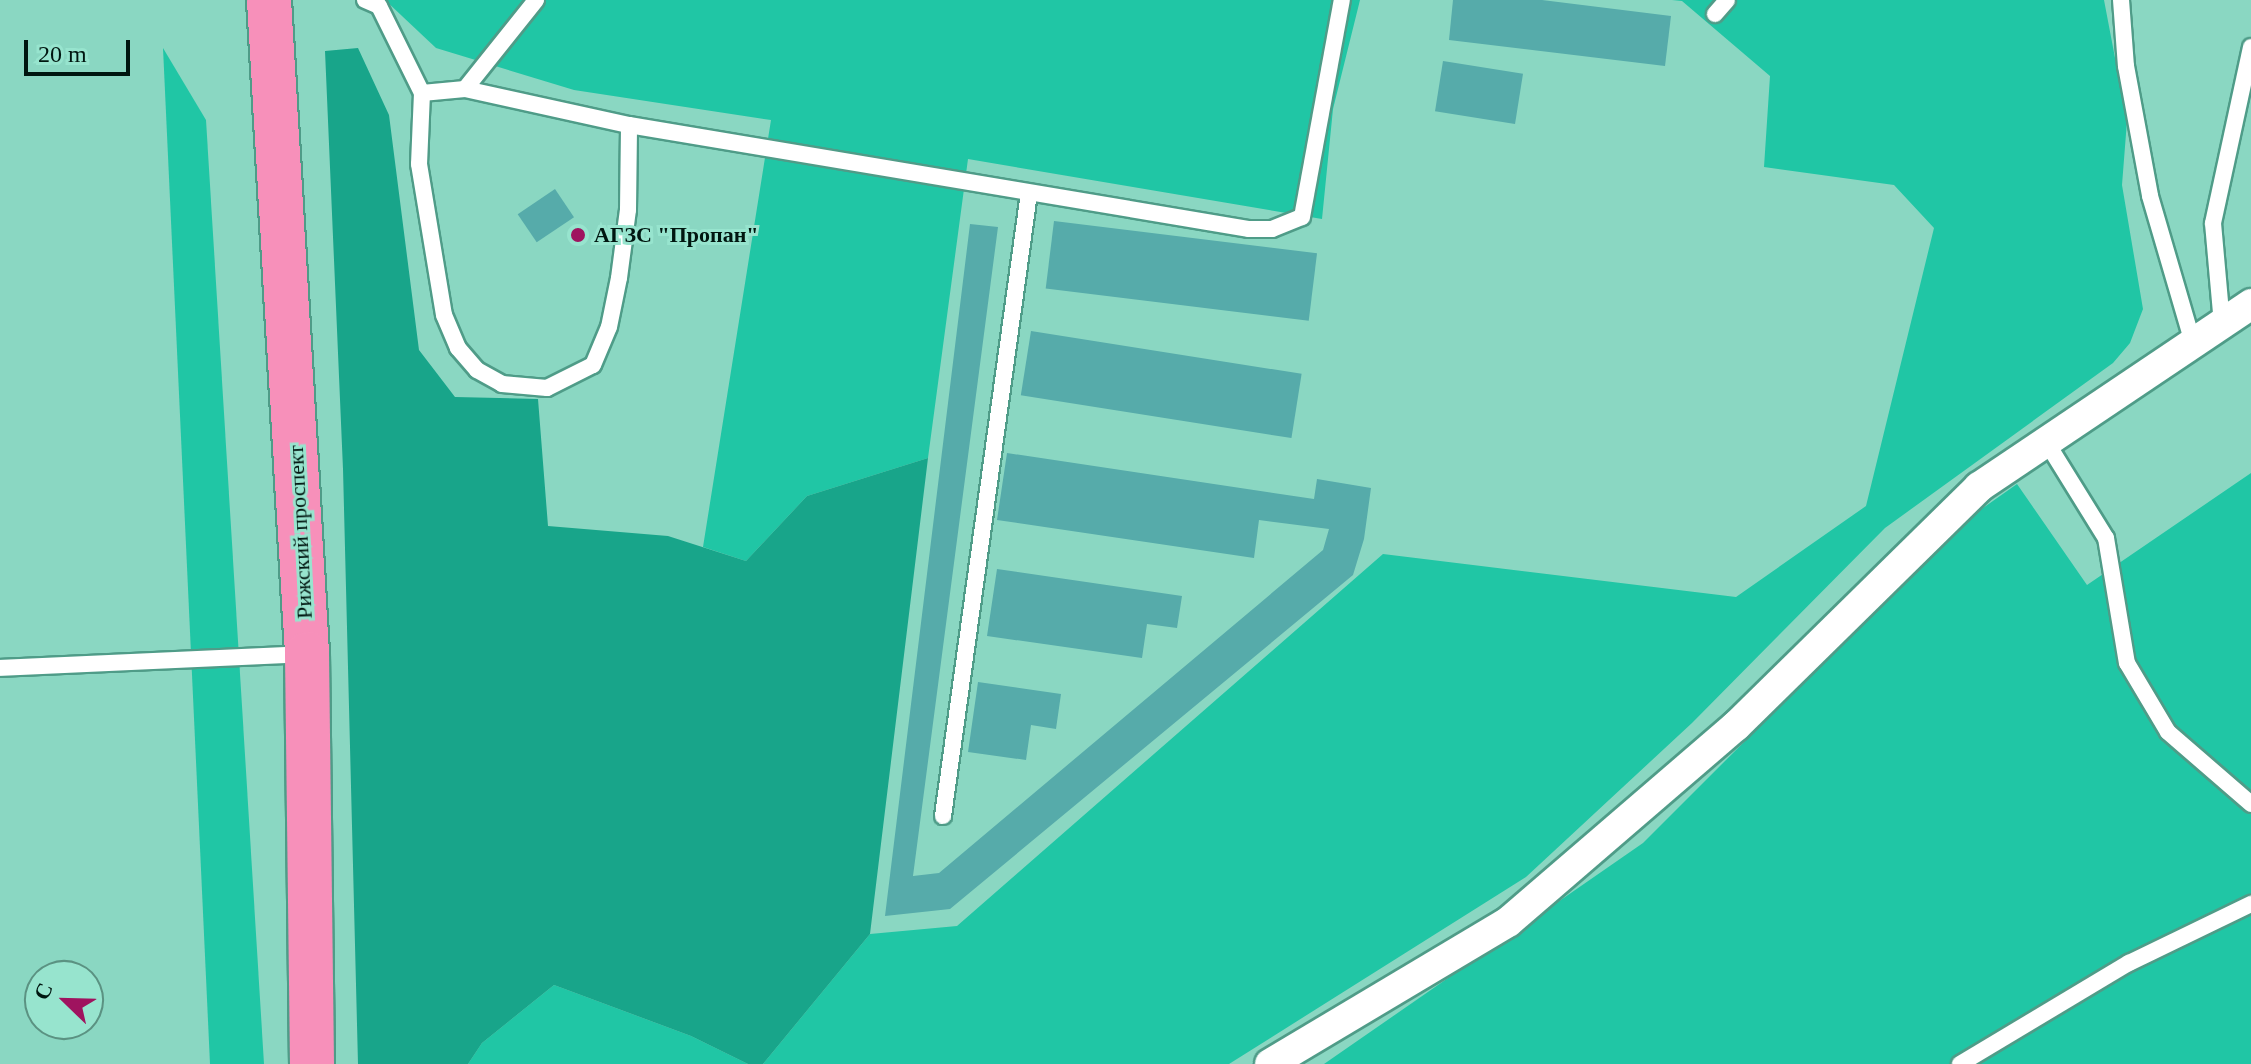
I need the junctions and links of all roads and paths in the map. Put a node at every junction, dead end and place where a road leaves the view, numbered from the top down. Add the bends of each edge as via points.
1 (269, 0) edge
2 (365, 0) edge
3 (536, 0) edge
4 (1342, 0) edge
5 (1727, 0) edge
6 (2121, 0) edge
7 (1715, 14) dead end
8 (2251, 47) edge
9 (465, 89) junction
10 (422, 93) junction
11 (629, 125) junction
12 (1029, 193) junction
13 (2251, 304) edge
14 (2222, 324) junction
15 (2194, 346) junction
16 (2047, 443) junction
17 (307, 654) junction
18 (0, 668) edge
19 (2251, 804) edge
20 (943, 816) dead end
21 (2251, 904) edge
22 (312, 1064) edge
23 (1270, 1064) edge
24 (1960, 1064) edge

1 - 17 highway, Рижский проспект
2 - 10 lane via 379,6
3 - 9 lane
4 - 12 lane via 1302,217 1272,229 1249,229
5 - 7 lane
6 - 15 lane via 2126,66 2150,196
8 - 14 lane via 2213,223
9 - 10 lane
9 - 11 lane
10 - 11 lane via 419,164 444,315 458,348 477,370 502,384 547,388 593,365 609,327 619,278 628,210
11 - 12 lane
12 - 20 lane
13 - 14 street
14 - 15 street
15 - 16 street
16 - 19 lane via 2106,538 2127,663 2168,732
16 - 23 street via 1979,487 1736,726 1508,922
17 - 18 lane
17 - 22 highway, Рижский проспект
21 - 24 lane via 2129,963

